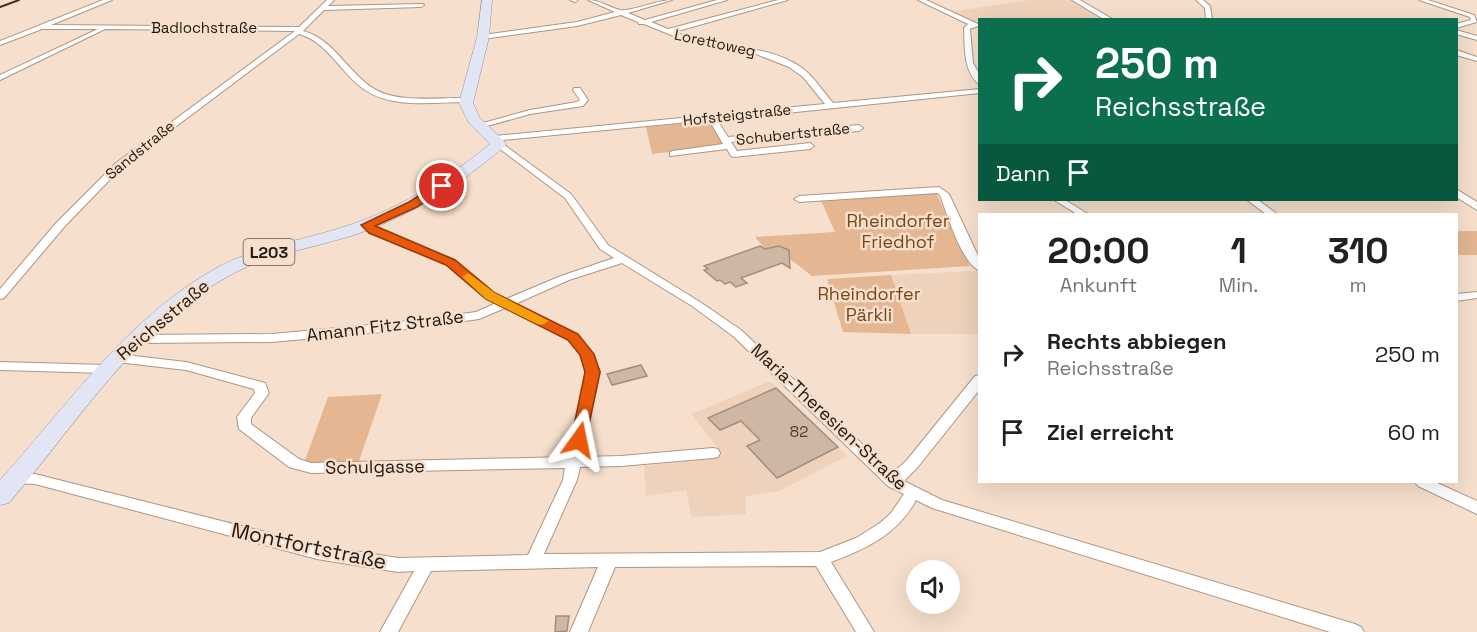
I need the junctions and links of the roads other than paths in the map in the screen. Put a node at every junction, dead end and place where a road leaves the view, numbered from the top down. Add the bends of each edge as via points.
1 (109, 0) edge
2 (331, 0) edge
3 (487, 0) edge
4 (591, 0) edge
5 (669, 0) edge
6 (724, 0) edge
7 (785, 0) edge
8 (921, 0) edge
9 (1075, 0) edge
10 (1199, 0) edge
11 (1422, 0) edge
12 (422, 5) dead end
13 (322, 8) junction
14 (620, 13) junction
15 (1475, 14) edge
16 (1107, 18) edge
17 (1209, 18) edge
18 (641, 22) junction
19 (976, 25) edge
20 (1458, 26) edge
21 (44, 27) junction
22 (105, 28) junction
23 (301, 30) junction
24 (664, 32) junction
25 (1458, 33) edge
26 (483, 37) junction
27 (1477, 38) edge
28 (0, 43) edge
29 (1458, 53) edge
30 (1477, 59) edge
31 (0, 78) edge
32 (978, 78) edge
33 (578, 90) dead end
34 (978, 91) edge
35 (465, 100) junction
36 (830, 105) junction
37 (711, 117) junction
38 (480, 125) junction
39 (859, 128) dead end
40 (497, 141) junction
41 (728, 143) junction
42 (810, 146) dead end
43 (673, 154) dead end
44 (1458, 193) edge
45 (799, 199) dead end
46 (1061, 201) edge
47 (1253, 201) edge
48 (1477, 207) edge
49 (1081, 213) edge
50 (1271, 213) edge
51 (366, 225) junction
52 (622, 259) junction
53 (978, 264) edge
54 (1477, 296) edge
55 (0, 297) edge
56 (1458, 298) edge
57 (506, 305) junction
58 (137, 339) junction
59 (112, 363) junction
60 (0, 366) edge
61 (978, 382) edge
62 (713, 453) dead end
63 (574, 462) junction
64 (893, 482) junction
65 (1425, 483) edge
66 (8, 487) edge
67 (912, 493) junction
68 (1477, 508) edge
69 (820, 559) junction
70 (533, 561) junction
71 (609, 561) junction
72 (426, 565) junction
73 (389, 632) edge
74 (579, 632) edge
75 (865, 632) edge
76 (1355, 632) edge

1 - 21 street
2 - 13 street, Sandstraße
3 - 26 main road
4 - 14 street, Lorettoweg
5 - 14 street
6 - 18 street
7 - 24 street
8 - 19 street
9 - 16 street
10 - 17 street via 1208,7
11 - 15 street
12 - 13 street
13 - 23 street, Sandstraße
14 - 18 street, Lorettoweg
14 - 26 street via 555,28
15 - 20 street via 1476,21
18 - 24 street, Lorettoweg
19 - 32 street via 966,29 967,50
21 - 22 street, Badlochstraße
21 - 28 street
22 - 23 street, Badlochstraße
22 - 31 street, Badlochstraße
23 - 35 street via 310,34 359,83 376,93 398,98
23 - 55 street, Sandstraße via 119,165 67,217
24 - 36 street, Lorettoweg via 688,40 752,50 792,65 806,75
25 - 27 street
26 - 35 main road
29 - 30 street
33 - 38 street via 584,100 580,104
34 - 36 street, Hofsteigstraße
35 - 38 main road
36 - 37 street, Hofsteigstraße
37 - 40 street, Hofsteigstraße
37 - 41 street, Schubertstraße
38 - 40 main road
39 - 41 street, Schubertstraße
40 - 51 main road, Reichsstraße / L203 via 413,204
40 - 52 street, Maria-Theresien-Straße via 568,196 604,246
41 - 42 street, Schubertstraße via 734,154
41 - 43 street, Schubertstraße
44 - 48 street
45 - 53 street via 939,190
46 - 49 street
47 - 50 street
51 - 57 street via 451,262
51 - 58 main road, Reichsstraße / L203 via 276,250 227,269
52 - 57 street, Amann Fitz Straße via 565,278
52 - 64 street, Maria-Theresien-Straße via 737,333
54 - 56 street
57 - 58 street, Amann Fitz Straße via 479,315 393,327 294,336
57 - 63 street via 573,337 586,354 593,372
58 - 59 main road, Reichsstraße / L203
59 - 60 street
59 - 63 street, Schulgasse via 186,366 260,386 262,393 244,417 244,426 288,460 311,468
59 - 66 main road, Reichsstraße / L203
61 - 64 street
62 - 63 street, Schulgasse
63 - 70 street via 570,480
64 - 67 street, Maria-Theresien-Straße
65 - 68 street
66 - 72 street, Montfortstraße via 35,479 317,552 398,565
67 - 69 street, Montfortstraße via 906,508 887,528 849,549
67 - 76 street, Maria-Theresien-Straße
69 - 71 street, Montfortstraße
69 - 75 street
70 - 71 street, Montfortstraße
70 - 72 street, Montfortstraße
71 - 74 street
72 - 73 street

